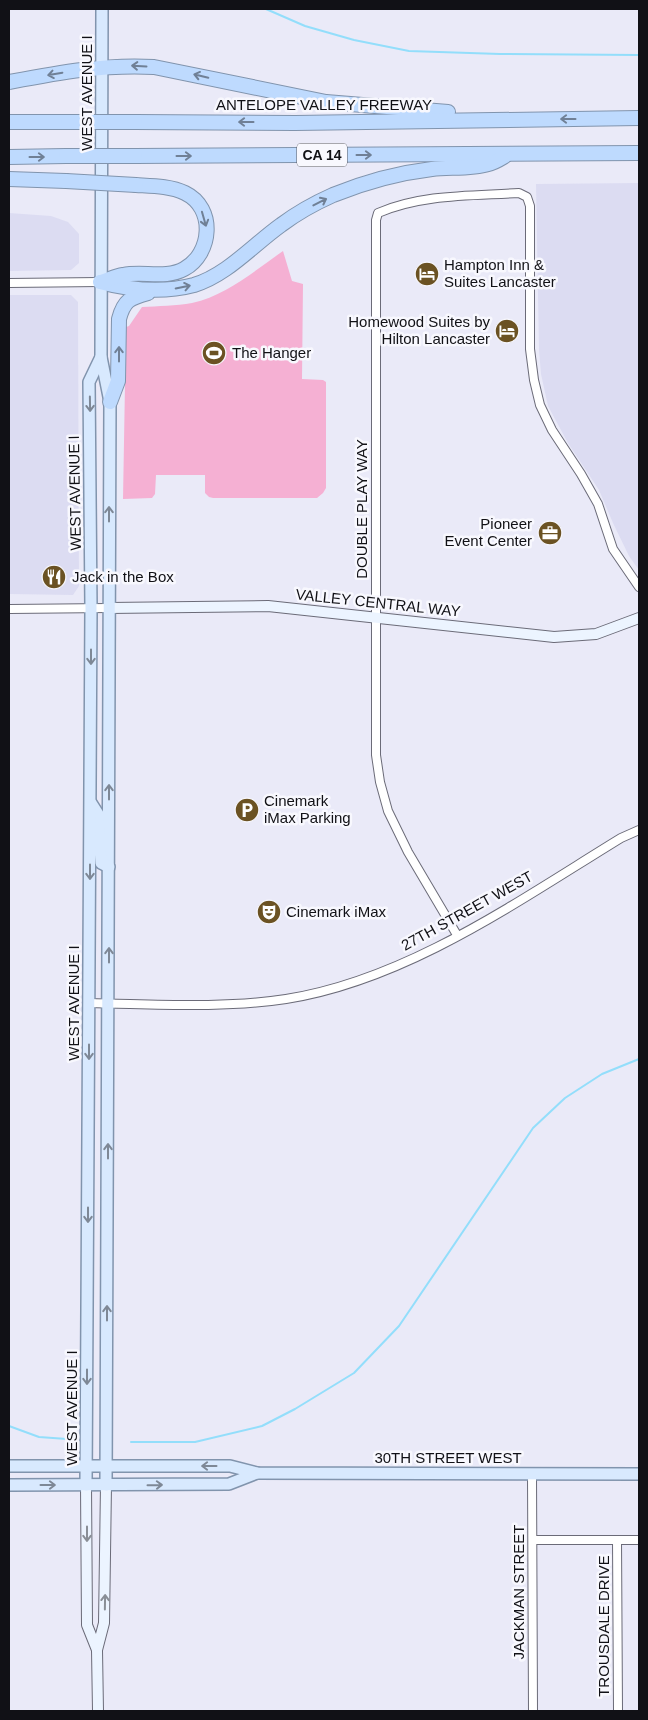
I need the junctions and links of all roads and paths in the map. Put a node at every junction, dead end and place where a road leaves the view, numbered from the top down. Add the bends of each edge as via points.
1 (102, 9) edge
2 (102, 67) junction
3 (9, 82) edge
4 (639, 118) edge
5 (482, 120) junction
6 (9, 122) edge
7 (639, 153) edge
8 (509, 154) junction
9 (9, 157) edge
10 (9, 179) edge
11 (100, 282) junction
12 (9, 283) edge
13 (159, 289) junction
14 (101, 358) junction
15 (110, 402) junction
16 (639, 587) edge
17 (91, 608) junction
18 (109, 608) junction
19 (9, 609) edge
20 (376, 617) junction
21 (639, 618) edge
22 (90, 802) junction
23 (639, 830) edge
24 (109, 867) junction
25 (457, 936) junction
26 (89, 1004) junction
27 (108, 1004) junction
28 (9, 1466) edge
29 (86, 1467) junction
30 (106, 1467) junction
31 (257, 1473) junction
32 (532, 1474) junction
33 (639, 1474) edge
34 (9, 1485) edge
35 (86, 1485) junction
36 (106, 1485) junction
37 (533, 1540) junction
38 (617, 1540) junction
39 (639, 1540) edge
40 (97, 1650) junction
41 (98, 1711) edge
42 (533, 1711) edge
43 (618, 1711) edge

1 - 2 main road, WEST AVENUE I
2 -> 3 highway
5 -> 2 highway via 450,112 326,102 154,67
2 - 11 main road, WEST AVENUE I
4 -> 5 highway, ANTELOPE VALLEY FREEWAY / CA 14
5 -> 6 highway, ANTELOPE VALLEY FREEWAY / CA 14, bridge
7 - 8 highway, CA 14
9 -> 8 highway, CA 14, bridge
13 -> 8 highway via 179,288 210,278 306,208 356,186 432,169 489,164
10 -> 11 highway, bridge via 166,188 186,194 198,203 206,219 204,247 184,270 124,274
11 - 12 street
11 - 13 highway via 123,288
11 - 14 main road, WEST AVENUE I
15 -> 13 highway via 118,381 121,311 134,296
14 - 15 main road, WEST AVENUE I
14 -> 17 main road, WEST AVENUE I via 89,382
18 -> 15 main road, WEST AVENUE I
16 - 20 street, DOUBLE PLAY WAY via 614,548 598,504 540,405 530,349 530,206 527,197 519,193 440,198 396,205 378,213 376,220
17 - 18 street
17 - 19 street
17 -> 22 main road, WEST AVENUE I
18 - 20 street, VALLEY CENTRAL WAY via 268,606
24 -> 18 main road, WEST AVENUE I
20 - 21 street, VALLEY CENTRAL WAY via 554,637 596,634
20 - 25 street, DOUBLE PLAY WAY via 376,755 380,782 388,811 408,852
22 - 24 main road via 98,814 101,863
22 -> 26 main road, WEST AVENUE I
23 - 25 street, 27TH STREET WEST
27 -> 24 main road, WEST AVENUE I
25 - 27 street, 27TH STREET WEST via 371,975 286,999 234,1004
26 - 27 street, 27TH STREET WEST
26 -> 29 main road, WEST AVENUE I
30 -> 27 main road, WEST AVENUE I
28 - 29 main road, 30TH STREET WEST
29 - 30 main road, 30TH STREET WEST
29 - 35 main road, WEST AVENUE I
31 -> 30 main road, 30TH STREET WEST via 230,1466
30 - 36 main road, WEST AVENUE I
31 - 32 main road, 30TH STREET WEST
36 -> 31 main road, 30TH STREET WEST via 229,1484
32 - 33 main road, 30TH STREET WEST
32 - 37 street, JACKMAN STREET
34 -> 35 main road, 30TH STREET WEST
35 - 36 main road, 30TH STREET WEST
35 -> 40 street, WEST AVENUE I via 87,1625
40 -> 36 street, WEST AVENUE I via 104,1623
37 - 38 street
37 - 42 street, JACKMAN STREET
38 - 39 street
38 - 43 street, TROUSDALE DRIVE
40 - 41 street, WEST AVENUE I

